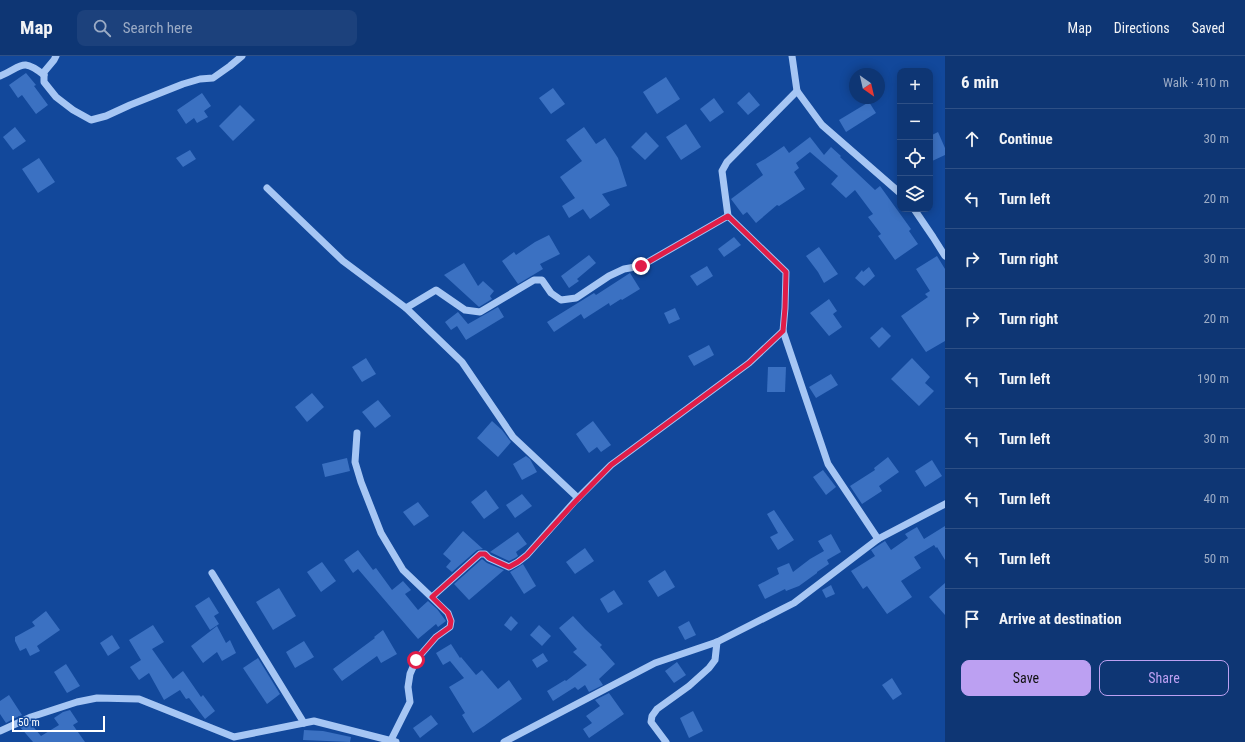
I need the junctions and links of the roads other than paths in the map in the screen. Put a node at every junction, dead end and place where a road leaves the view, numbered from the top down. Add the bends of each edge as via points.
1 (56, 56) edge
2 (242, 56) edge
3 (792, 56) edge
4 (44, 75) junction
5 (0, 76) edge
6 (797, 91) junction
7 (267, 188) dead end
8 (897, 190) edge
9 (916, 212) edge
10 (728, 216) junction
11 (945, 256) edge
12 (406, 308) junction
13 (783, 331) junction
14 (357, 433) dead end
15 (578, 498) junction
16 (945, 504) edge
17 (878, 539) junction
18 (212, 573) dead end
19 (432, 597) junction
20 (717, 642) junction
21 (304, 723) junction
22 (0, 731) edge
23 (394, 741) edge
24 (504, 742) edge
25 (666, 742) edge

1 - 4 street
2 - 4 street via 213,78 200,79 176,87 91,120 56,97 44,82
3 - 6 street
4 - 5 street via 28,64
6 - 8 street via 822,125
6 - 10 street via 727,162 722,172
7 - 12 street via 343,261
9 - 11 street
10 - 12 street via 641,266 624,269 609,276 576,298 561,300 551,293 542,280 534,280 480,312 465,310 436,290
10 - 13 street via 786,272
12 - 15 street via 462,362 513,437
13 - 15 street via 749,363 611,465
13 - 17 street via 828,464
14 - 19 street via 355,462 382,534 403,570
15 - 19 street via 518,562 509,567 485,554 480,554
16 - 17 street
17 - 20 street via 794,603
18 - 21 street
19 - 23 street via 448,613 450,627 436,637 416,660 408,687 410,702
20 - 24 street via 655,663
20 - 25 street via 715,660 709,668 657,709 652,716 651,722
21 - 22 street via 234,737 140,699 97,698 31,717
21 - 23 street via 314,721

